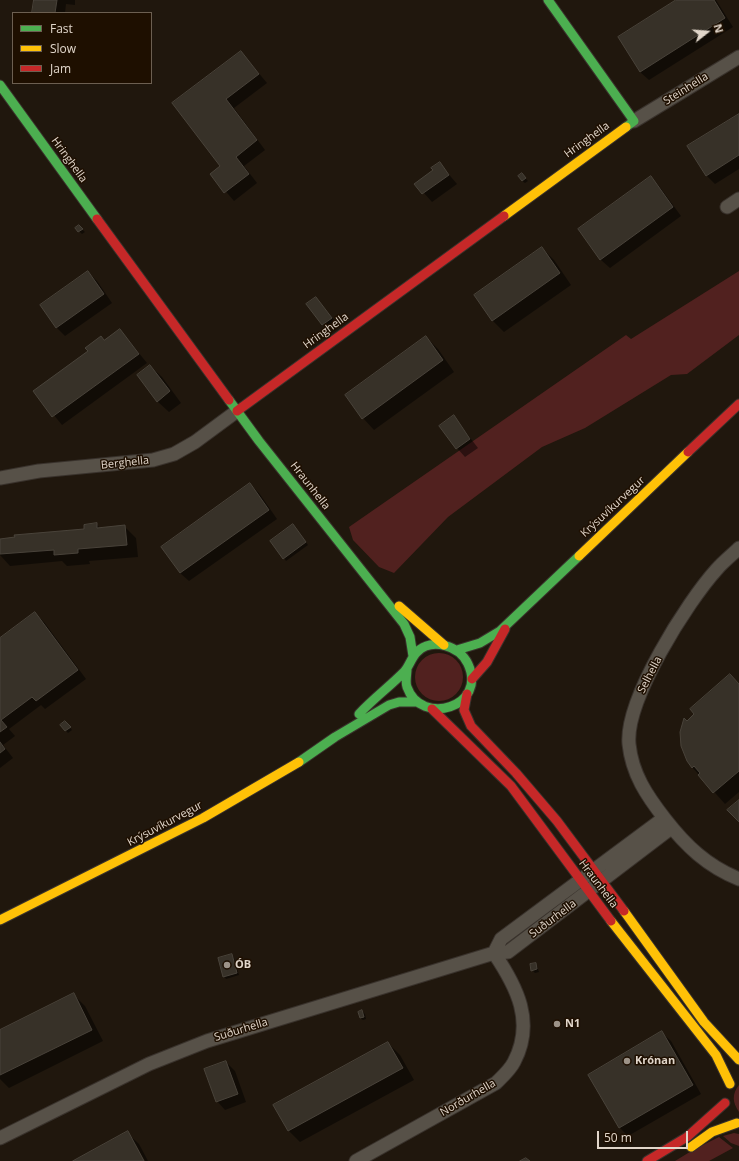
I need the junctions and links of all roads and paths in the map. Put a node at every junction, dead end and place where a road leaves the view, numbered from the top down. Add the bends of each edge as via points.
1 (548, 0) edge
2 (739, 57) edge
3 (0, 85) edge
4 (634, 121) junction
5 (739, 200) edge
6 (727, 207) dead end
7 (739, 404) edge
8 (237, 411) junction
9 (0, 478) edge
10 (739, 548) edge
11 (365, 575) junction
12 (506, 629) junction
13 (444, 645) junction
14 (457, 650) junction
15 (413, 656) junction
16 (407, 668) junction
17 (472, 679) junction
18 (467, 694) junction
19 (417, 702) junction
20 (432, 709) junction
21 (335, 737) junction
22 (667, 823) junction
23 (594, 869) junction
24 (579, 879) junction
25 (739, 879) edge
26 (603, 881) junction
27 (589, 892) junction
28 (0, 920) edge
29 (494, 953) junction
30 (739, 1060) edge
31 (739, 1077) edge
32 (727, 1093) junction
33 (738, 1123) edge
34 (0, 1138) edge
35 (682, 1152) dead end
36 (356, 1161) edge
37 (647, 1161) edge

1 - 4 street
2 - 4 street, Steinhella
3 - 8 street, Hringhella
4 - 8 street, Hringhella
5 - 6 street
7 - 12 street, Krýsuvíkurvegur via 535,598
8 - 9 street, Berghella via 174,454 152,460 39,471
8 - 11 street, Hraunhella
10 - 22 street, Selhella via 717,568 679,621 638,697 631,719 629,743 633,768 643,790
11 - 13 street, Hraunhella
11 - 15 street, Hraunhella via 408,631
12 - 14 street, Krýsuvíkurvegur via 478,645
12 - 17 street, Krýsuvíkurvegur via 487,662
13 - 14 street
13 - 15 street via 427,646
14 - 17 street via 468,662
15 - 16 street
16 - 19 street via 407,686
16 - 21 street, Krýsuvíkurvegur
17 - 18 street
18 - 20 street via 452,707 444,710
18 - 23 street, Hraunhella via 464,710 471,726 516,773
19 - 20 street
19 - 21 street, Krýsuvíkurvegur via 406,701 389,705
20 - 24 street, Hraunhella via 511,786
21 - 28 street, Krýsuvíkurvegur via 203,818
22 - 23 street
22 - 25 street, Selhella via 699,857 714,868
22 - 26 street
23 - 24 street
23 - 26 street, Hraunhella
24 - 27 street, Hraunhella
24 - 29 street, Suðurhella via 501,940
26 - 27 street
26 - 30 street, Hraunhella via 704,1022
27 - 29 street, Suðurhella via 508,952
27 - 32 street, Hraunhella via 716,1055
29 - 34 street, Suðurhella via 207,1041 149,1064
29 - 36 street, Norðurhella via 509,975 520,1000 524,1026 514,1064 496,1083
31 - 32 street
32 - 33 street, Hraunhella via 729,1114
32 - 37 street via 687,1137
33 - 35 street via 712,1132

